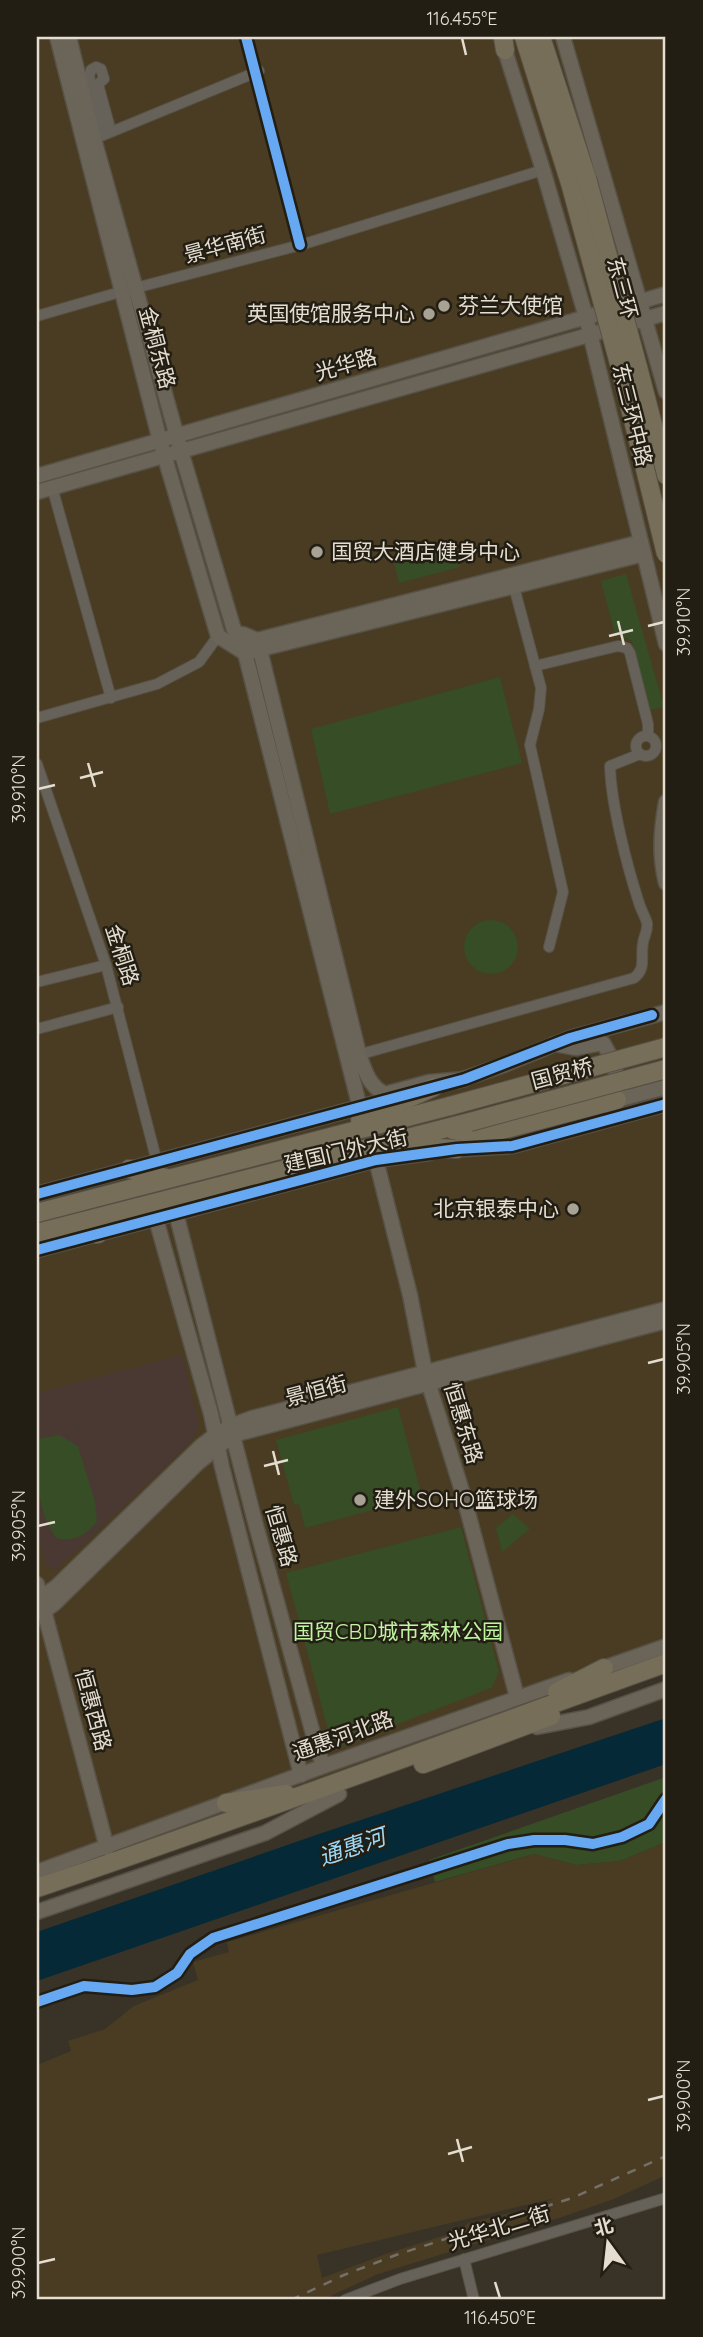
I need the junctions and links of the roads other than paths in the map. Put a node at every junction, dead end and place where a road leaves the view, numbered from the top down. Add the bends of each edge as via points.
1 (57, 37) edge
2 (69, 37) edge
3 (248, 37) edge
4 (524, 37) edge
5 (541, 37) edge
6 (563, 37) edge
7 (503, 41) edge
8 (257, 71) junction
9 (100, 133) junction
10 (543, 170) junction
11 (578, 181) junction
12 (302, 245) junction
13 (135, 288) junction
14 (120, 292) junction
15 (666, 294) edge
16 (641, 301) junction
17 (666, 313) edge
18 (37, 317) edge
19 (586, 317) junction
20 (646, 318) junction
21 (590, 336) junction
22 (666, 392) edge
23 (177, 436) junction
24 (160, 440) junction
25 (181, 451) junction
26 (164, 456) junction
27 (666, 475) edge
28 (37, 476) edge
29 (52, 487) junction
30 (37, 492) edge
31 (644, 551) junction
32 (666, 553) edge
33 (514, 587) junction
34 (234, 629) junction
35 (218, 636) junction
36 (666, 644) edge
37 (260, 650) junction
38 (245, 653) junction
39 (535, 666) junction
40 (111, 698) junction
41 (37, 718) edge
42 (37, 765) edge
43 (49, 800) junction
44 (666, 802) edge
45 (37, 803) edge
46 (666, 883) edge
47 (549, 947) dead end
48 (106, 965) junction
49 (37, 982) edge
50 (118, 1007) junction
51 (659, 1014) edge
52 (666, 1022) edge
53 (37, 1029) edge
54 (554, 1044) junction
55 (666, 1045) edge
56 (353, 1056) junction
57 (666, 1074) edge
58 (465, 1079) junction
59 (434, 1087) junction
60 (617, 1100) junction
61 (666, 1104) edge
62 (450, 1106) joint
63 (360, 1108) junction
64 (470, 1122) joint
65 (590, 1124) junction
66 (446, 1128) junction
67 (316, 1139) junction
68 (457, 1149) joint
69 (378, 1153) junction
70 (158, 1162) junction
71 (129, 1169) junction
72 (169, 1179) junction
73 (37, 1194) edge
74 (183, 1194) junction
75 (37, 1213) edge
76 (176, 1213) junction
77 (156, 1219) junction
78 (37, 1233) edge
79 (99, 1234) junction
80 (163, 1245) junction
81 (37, 1250) edge
82 (666, 1309) edge
83 (203, 1318) junction
84 (666, 1321) edge
85 (427, 1377) junction
86 (232, 1431) junction
87 (216, 1440) junction
88 (39, 1601) edge
89 (666, 1646) edge
90 (666, 1662) edge
91 (604, 1668) junction
92 (666, 1676) edge
93 (666, 1689) edge
94 (283, 1697) junction
95 (517, 1697) junction
96 (568, 1704) junction
97 (499, 1728) junction
98 (314, 1736) junction
99 (324, 1766) junction
100 (302, 1775) junction
101 (331, 1791) junction
102 (666, 1799) edge
103 (226, 1803) junction
104 (196, 1840) junction
105 (107, 1848) junction
106 (37, 1872) edge
107 (37, 1888) edge
108 (37, 1900) edge
109 (37, 1912) edge
110 (37, 2002) edge
111 (666, 2198) edge
112 (464, 2259) junction
113 (345, 2300) edge
114 (474, 2300) edge

1 - 14 main road, 金桐东路
2 - 9 main road, 金桐东路
3 - 8 street
4 - 11 highway, 东三环
5 - 11 highway, 东三环
6 - 16 main road, 东三环中路
7 - 10 main road, 东三环中路
8 - 9 street
8 - 9 street
8 - 12 street
9 - 9 street via 98,84 104,75 99,67 93,67 89,76
9 - 13 main road, 金桐东路
10 - 12 street, 景华南街
10 - 19 main road, 东三环中路
11 - 27 highway, 东三环, bridge
11 - 32 highway, 东三环, bridge
12 - 13 street, 景华南街
13 - 14 street, 景华南街
13 - 23 main road, 金桐东路
14 - 18 street, 景华南街
14 - 24 main road, 金桐东路
15 - 16 main road, 光华路
16 - 19 main road, 光华路
16 - 20 main road, 东三环中路
17 - 20 main road, 光华路
19 - 21 main road, 东三环中路
19 - 23 main road, 光华路
20 - 21 main road, 光华路
20 - 22 main road, 东三环中路
21 - 25 main road, 光华路
21 - 31 main road, 东三环中路
23 - 24 main road, 光华路
23 - 25 main road, 金桐东路
24 - 26 main road, 金桐东路
24 - 28 main road, 光华路
25 - 26 main road, 光华路
25 - 34 main road, 金桐东路
26 - 29 main road, 光华路
26 - 35 main road, 金桐东路
29 - 30 main road, 光华路
29 - 40 street
31 - 32 main road
31 - 33 main road
31 - 34 main road via 257,640
31 - 36 main road, 东三环中路
33 - 37 main road
33 - 39 street
34 - 35 main road
34 - 37 main road
35 - 38 main road
35 - 40 street via 199,662 185,671
37 - 38 main road
37 - 56 main road
38 - 56 main road
39 - 47 street via 541,688 530,745 563,892
39 - 56 street via 618,646 630,653 648,736 637,742 640,754 610,766 610,783 647,923 639,974
40 - 41 street
42 - 43 street, 金桐路
43 - 45 street
43 - 48 street, 金桐路
44 - 46 main road via 660,849
48 - 49 street
48 - 50 street, 金桐路
50 - 53 street
50 - 70 street, 金桐路
51 - 52 main road
51 - 54 main road, 建国门外大街
54 - 58 main road, 建国门外大街
54 - 60 main road via 576,1048 603,1043 621,1092
55 - 62 highway, 国贸桥, bridge
56 - 58 main road via 374,1089 385,1094 429,1082
56 - 63 main road
57 - 60 main road
57 - 64 highway, 国贸桥, bridge
58 - 59 main road, 建国门外大街
59 - 63 main road, 建国门外大街
59 - 67 highway
60 - 65 main road
60 - 66 highway via 478,1135
61 - 65 main road
62 - 67 highway, 建国门外大街
63 - 70 main road, 建国门外大街
64 - 66 highway, 建国门外大街
65 - 68 main road via 512,1146
66 - 69 highway, 建国门外大街
67 - 72 highway, 建国门外大街
68 - 69 highway
69 - 74 highway, 建国门外大街
69 - 76 main road, 建国门外大街
69 - 85 main road, 恒惠东路
70 - 71 main road, 建国门外大街
71 - 72 highway
71 - 73 main road, 建国门外大街
72 - 75 highway, 建国门外大街
74 - 76 main road
74 - 78 highway, 建国门外大街
76 - 77 main road, 建国门外大街
76 - 83 main road, 恒惠路
77 - 79 main road, 建国门外大街
77 - 80 main road, 恒惠路
78 - 79 highway
79 - 81 main road, 建国门外大街
80 - 83 main road via 175,1242 181,1247
80 - 87 main road, 恒惠路
82 - 85 main road, 景恒街
83 - 86 main road, 恒惠路
84 - 85 main road, 景恒街
85 - 86 main road, 景恒街 via 252,1418
85 - 95 main road, 恒惠东路
86 - 87 main road, 景恒街
86 - 98 main road, 恒惠路
87 - 88 main road, 景恒街
87 - 94 main road, 恒惠路
88 - 105 main road, 恒惠西路
89 - 91 main road, 通惠河北路
90 - 96 highway, 通惠河北路
91 - 95 main road, 通惠河北路
91 - 97 highway
92 - 96 highway, 通惠河北路
93 - 97 main road, 通惠河北路 via 589,1717
94 - 98 main road via 299,1744
94 - 100 main road, 恒惠路
95 - 99 main road, 通惠河北路
96 - 97 highway, 通惠河北路
97 - 101 highway, 通惠河北路
98 - 99 main road, 恒惠路
99 - 100 main road, 通惠河北路
100 - 103 main road, 通惠河北路
101 - 103 highway
101 - 104 highway, 通惠河北路
101 - 109 main road, 通惠河北路 via 265,1833
102 - 110 street via 649,1824 622,1837 593,1844 565,1840 508,1844 213,1938 190,1954 177,1973 155,1987 84,1986
103 - 105 main road, 通惠河北路
104 - 107 highway, 通惠河北路
104 - 108 highway, 通惠河北路
105 - 106 main road, 通惠河北路
111 - 112 street, 光华北二街
112 - 113 street, 光华北二街
112 - 114 street

